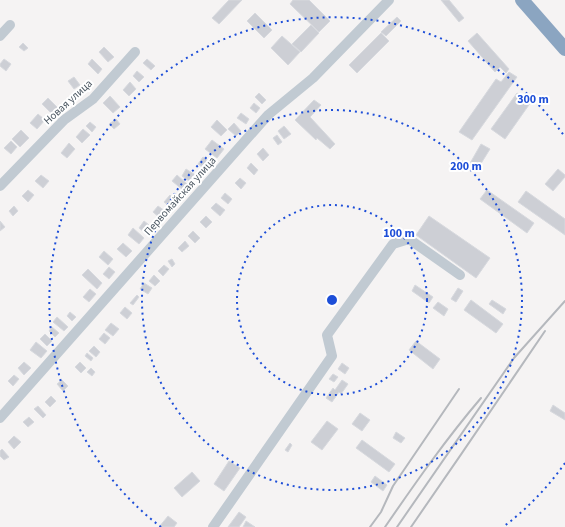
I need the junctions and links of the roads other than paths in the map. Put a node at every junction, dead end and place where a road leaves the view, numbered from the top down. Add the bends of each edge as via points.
1 (389, 0) edge
2 (522, 0) edge
3 (10, 25) dead end
4 (0, 36) edge
5 (565, 49) edge
6 (135, 52) dead end
7 (0, 186) edge
8 (460, 275) dead end
9 (0, 418) edge
10 (213, 527) edge

1 - 9 street, Первомайская улица via 313,78 268,114
2 - 5 highway
3 - 4 street
6 - 7 street, Новая улица via 93,99 64,120
8 - 10 street via 409,239 393,244 327,334 332,356

